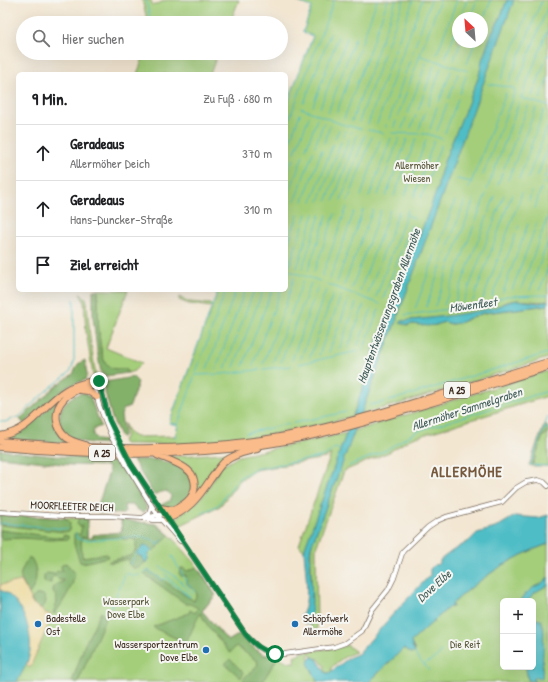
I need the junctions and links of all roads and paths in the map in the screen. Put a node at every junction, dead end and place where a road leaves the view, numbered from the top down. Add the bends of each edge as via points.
1 (548, 362) edge
2 (548, 367) edge
3 (95, 382) junction
4 (78, 390) junction
5 (96, 397) junction
6 (364, 420) junction
7 (342, 426) junction
8 (0, 436) edge
9 (0, 441) edge
10 (276, 443) junction
11 (0, 447) edge
12 (98, 448) junction
13 (155, 454) junction
14 (548, 486) edge
15 (151, 506) junction
16 (160, 508) junction
17 (176, 509) junction
18 (0, 512) edge
19 (163, 517) junction
20 (143, 518) junction

1 - 6 highway, A 25
2 - 6 highway, A 25
3 - 4 highway
3 - 5 street
3 - 8 highway via 78,384 66,390 28,425
3 - 16 street, bridge via 117,438
4 - 5 highway via 88,391
4 - 12 highway via 68,395 60,404 56,414 58,426 71,440
5 - 15 street, bridge via 112,438
6 - 7 highway, A 25
7 - 10 highway, A 25
7 - 12 highway, A 25 via 213,446
9 - 12 highway, A 25
10 - 13 highway, A 25 via 213,451
10 - 19 highway via 241,453 223,463 194,502 184,511
11 - 13 highway, A 25
13 - 17 highway via 181,465 190,471 194,478 192,496 188,502
14 - 19 street via 538,480 526,482 502,502 446,517 432,524 402,551 392,584 372,610 362,631 345,644 284,654 266,652 246,635
15 - 19 street
15 - 20 street via 149,514
16 - 17 highway
16 - 19 street
17 - 19 highway
18 - 20 street, MOORFLEETER DEICH
19 - 20 street, MOORFLEETER DEICH via 152,520

